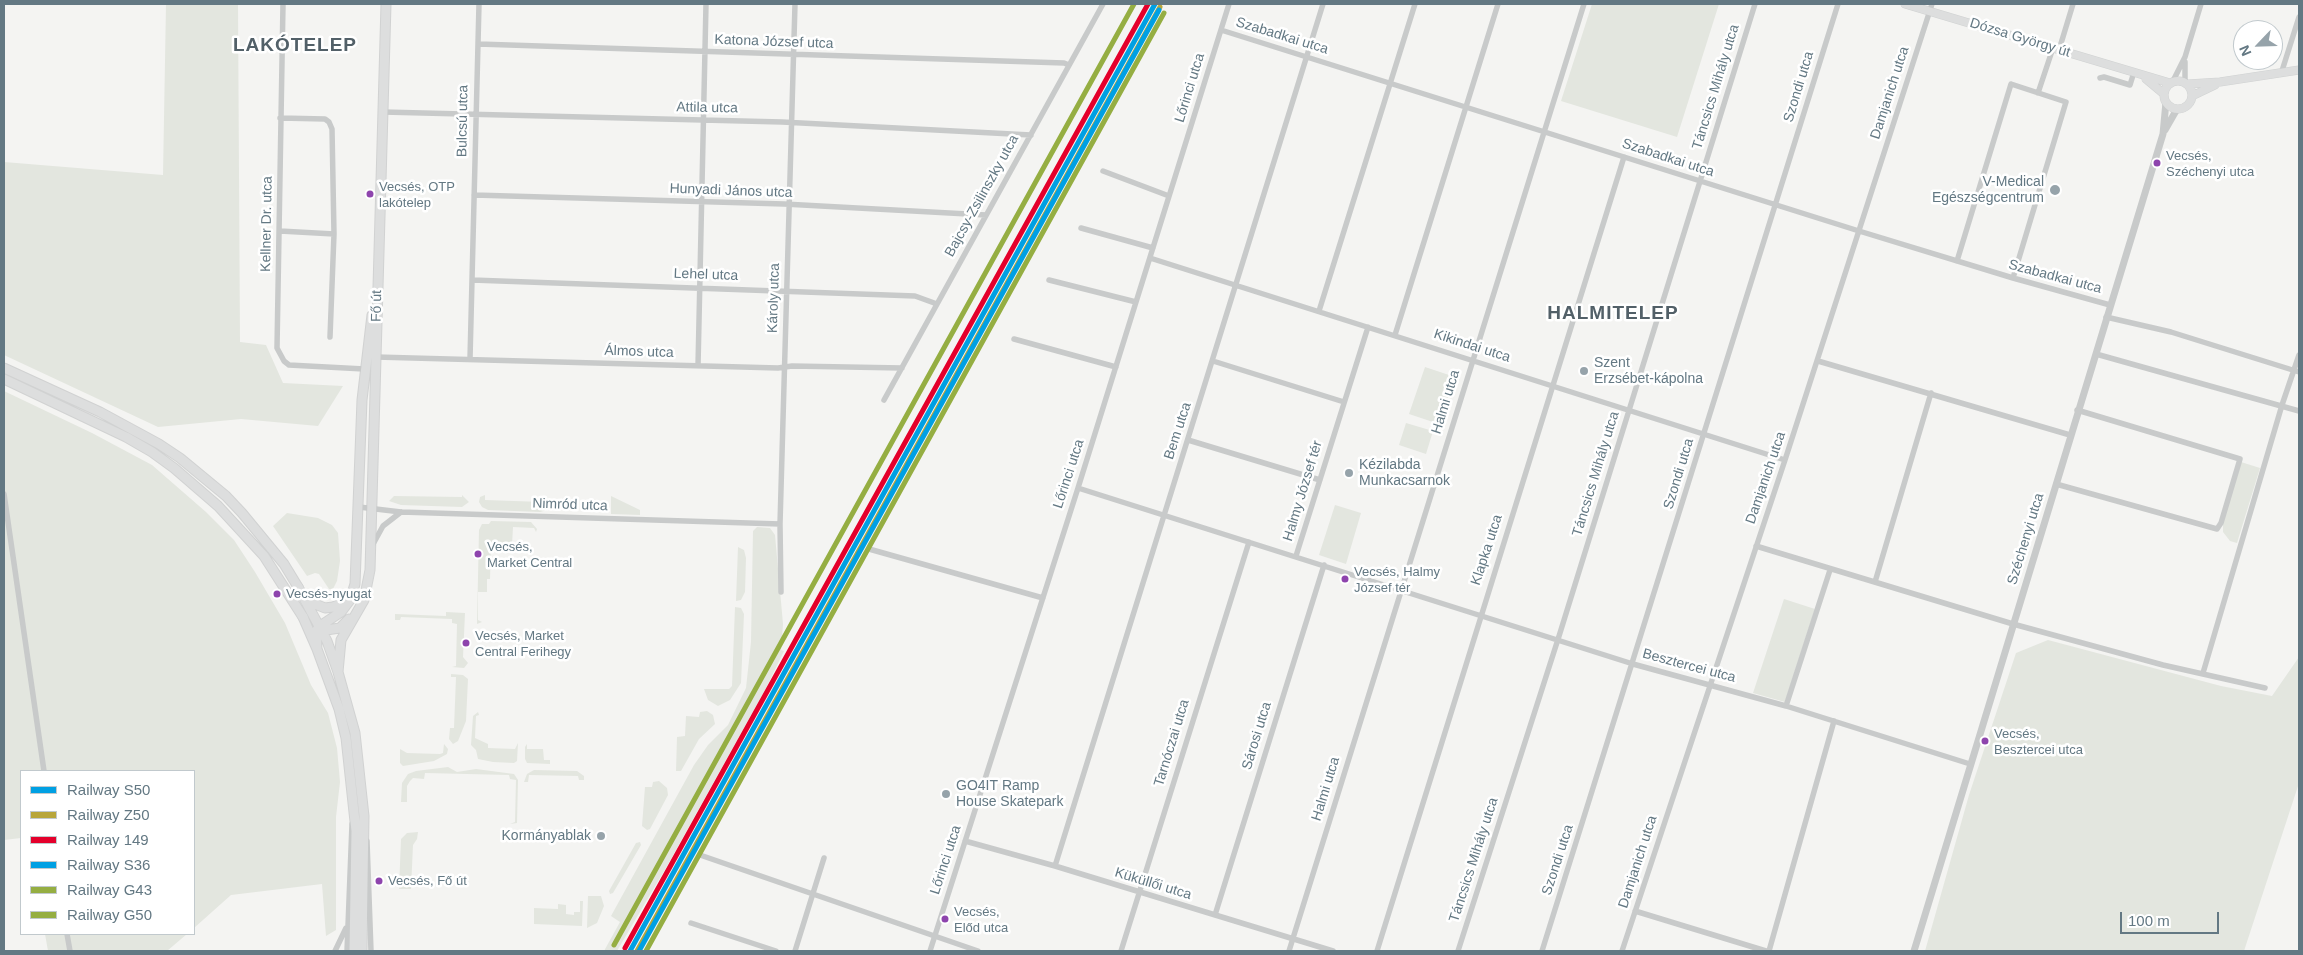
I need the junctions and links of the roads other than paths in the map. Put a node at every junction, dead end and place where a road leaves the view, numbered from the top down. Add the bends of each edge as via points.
1 (283, 4) edge
2 (386, 4) edge
3 (479, 4) edge
4 (706, 4) edge
5 (795, 4) edge
6 (1103, 4) edge
7 (1229, 4) edge
8 (1322, 4) edge
9 (1415, 4) edge
10 (1498, 4) edge
11 (1584, 4) edge
12 (1755, 4) edge
13 (1838, 4) edge
14 (1905, 4) edge
15 (2073, 4) edge
16 (2201, 4) edge
17 (1931, 8) edge
18 (2299, 17) edge
19 (1221, 30) junction
20 (478, 44) junction
21 (2056, 49) junction
22 (705, 52) junction
23 (792, 56) junction
24 (1306, 57) junction
25 (2185, 57) junction
26 (1069, 65) junction
27 (2299, 70) edge
28 (2137, 73) junction
29 (2281, 74) junction
30 (2100, 78) dead end
31 (2172, 82) junction
32 (2220, 82) junction
33 (1391, 83) junction
34 (2186, 83) junction
35 (2038, 93) junction
36 (2164, 94) junction
37 (2192, 96) junction
38 (2166, 102) junction
39 (1466, 107) junction
40 (2177, 109) junction
41 (383, 112) junction
42 (476, 114) junction
43 (280, 118) junction
44 (703, 120) junction
45 (791, 123) junction
46 (1544, 131) junction
47 (2162, 134) junction
48 (1030, 135) junction
49 (1624, 157) junction
50 (1102, 171) dead end
51 (1700, 181) junction
52 (474, 195) junction
53 (1169, 196) junction
54 (702, 202) junction
55 (789, 205) junction
56 (1776, 205) junction
57 (986, 215) junction
58 (1081, 228) dead end
59 (1859, 231) junction
60 (280, 232) junction
61 (334, 234) junction
62 (1153, 248) junction
63 (1150, 258) junction
64 (1957, 261) junction
65 (378, 278) junction
66 (2013, 278) junction
67 (472, 280) junction
68 (1049, 280) dead end
69 (1235, 284) junction
70 (700, 286) junction
71 (786, 290) junction
72 (1136, 302) junction
73 (936, 304) junction
74 (2110, 305) junction
75 (1319, 311) junction
76 (2106, 317) junction
77 (1368, 327) junction
78 (1395, 335) junction
79 (330, 337) dead end
80 (1014, 339) dead end
81 (2096, 354) junction
82 (2299, 355) edge
83 (376, 357) junction
84 (470, 359) junction
85 (1472, 359) junction
86 (1213, 361) junction
87 (1818, 361) junction
88 (698, 366) junction
89 (784, 367) junction
90 (1116, 367) junction
91 (4, 368) edge
92 (902, 368) junction
93 (364, 369) junction
94 (2296, 371) edge
95 (4, 380) edge
96 (1552, 385) junction
97 (376, 392) junction
98 (1931, 393) junction
99 (884, 400) dead end
100 (1344, 402) junction
101 (2282, 405) junction
102 (1629, 409) junction
103 (2077, 410) junction
104 (2299, 410) edge
105 (1705, 433) junction
106 (2070, 435) junction
107 (1188, 440) junction
108 (1785, 460) junction
109 (1320, 480) junction
110 (2056, 484) junction
111 (1078, 488) junction
112 (4, 494) edge
113 (359, 507) junction
114 (372, 510) junction
115 (401, 512) junction
116 (1164, 515) junction
117 (780, 524) junction
118 (1249, 542) junction
119 (1756, 546) junction
120 (371, 549) junction
121 (869, 549) dead end
122 (1296, 556) junction
123 (1324, 565) junction
124 (1830, 570) junction
125 (1874, 582) junction
126 (298, 587) junction
127 (1402, 589) junction
128 (781, 592) dead end
129 (1043, 598) junction
130 (350, 600) junction
131 (362, 606) junction
132 (1480, 615) junction
133 (302, 618) junction
134 (2013, 624) junction
135 (319, 630) junction
136 (1558, 639) junction
137 (317, 649) junction
138 (1633, 664) junction
139 (338, 672) junction
140 (2203, 673) junction
141 (1709, 684) junction
142 (2265, 688) dead end
143 (1786, 706) junction
144 (1834, 721) junction
145 (1970, 764) junction
146 (44, 770) edge
147 (354, 805) junction
148 (364, 816) junction
149 (965, 841) junction
150 (700, 856) dead end
151 (824, 858) dead end
152 (1055, 866) junction
153 (1139, 893) junction
154 (814, 894) junction
155 (359, 907) junction
156 (1635, 911) junction
157 (1215, 915) junction
158 (691, 923) dead end
159 (348, 924) junction
160 (68, 935) edge
161 (934, 938) junction
162 (1293, 939) junction
163 (70, 951) edge
164 (336, 951) edge
165 (346, 951) edge
166 (354, 951) edge
167 (362, 951) edge
168 (371, 951) edge
169 (776, 951) edge
170 (795, 951) edge
171 (930, 951) edge
172 (978, 951) edge
173 (1121, 951) edge
174 (1289, 951) edge
175 (1333, 951) edge
176 (1377, 951) edge
177 (1458, 951) edge
178 (1542, 951) edge
179 (1622, 951) edge
180 (1768, 951) edge
181 (1914, 951) edge

1 - 43 street, Kellner Dr. utca
2 - 41 main road, Fő út
3 - 20 street, Bulcsú utca
4 - 22 street
5 - 23 street, Károly utca
6 - 26 street, Bajcsy-Zsilinszky utca
7 - 19 street, Lőrinci utca
8 - 24 street, Bem utca
9 - 33 street
10 - 39 street
11 - 46 street, Halmi utca
12 - 51 street, Táncsics Mihály utca
13 - 56 street, Szondi utca
14 - 17 main road, Dózsa György út
15 - 21 street
16 - 25 street
17 - 21 main road, Dózsa György út
17 - 59 street, Damjanich utca
18 - 29 street
19 - 24 street, Szabadkai utca
19 - 53 street, Lőrinci utca
20 - 22 street, Katona József utca
20 - 42 street, Bulcsú utca
21 - 28 main road, Dózsa György út
21 - 35 street
22 - 23 street, Katona József utca
22 - 44 street
23 - 26 street, Katona József utca
23 - 45 street, Károly utca
24 - 33 street, Szabadkai utca
24 - 69 street, Bem utca
25 - 31 street
25 - 34 street
26 - 48 street, Bajcsy-Zsilinszky utca
27 - 29 main road
28 - 30 street via 2130,85
28 - 31 main road, Dózsa György út
28 - 36 main road, Dózsa György út
29 - 32 main road
31 - 34 main road
31 - 36 main road
32 - 34 main road
32 - 37 main road
33 - 39 street, Szabadkai utca
33 - 75 street
34 - 37 main road
35 - 64 street via 2011,84
35 - 66 street via 2066,102
36 - 38 main road
37 - 40 main road via 2189,104
38 - 40 main road
38 - 47 street, Széchenyi utca
39 - 46 street, Szabadkai utca
39 - 78 street
40 - 47 street, Széchenyi utca
41 - 42 street, Attila utca
41 - 65 main road, Fő út
42 - 44 street, Attila utca
42 - 52 street, Bulcsú utca
43 - 60 street, Kellner Dr. utca
43 - 61 street via 325,119 329,122 332,129
44 - 45 street, Attila utca
44 - 54 street
45 - 48 street, Attila utca
45 - 55 street, Károly utca
46 - 49 street, Szabadkai utca
46 - 85 street, Halmi utca
47 - 74 street, Széchenyi utca
48 - 57 street, Bajcsy-Zsilinszky utca
49 - 51 street, Szabadkai utca
49 - 96 street, Klapka utca
50 - 53 street
51 - 56 street, Szabadkai utca
51 - 102 street, Táncsics Mihály utca
52 - 54 street, Hunyadi János utca
52 - 67 street, Bulcsú utca
53 - 62 street, Lőrinci utca
54 - 55 street, Hunyadi János utca
54 - 70 street
55 - 57 street, Hunyadi János utca
55 - 71 street, Károly utca
56 - 59 street, Szabadkai utca
56 - 105 street, Szondi utca
57 - 73 street, Bajcsy-Zsilinszky utca
58 - 62 street
59 - 64 street, Szabadkai utca
59 - 87 street, Damjanich utca
60 - 61 street
60 - 93 street, Kellner Dr. utca via 277,348 280,355 290,365
61 - 79 street
62 - 63 street, Lőrinci utca
63 - 69 street, Kikindai utca
63 - 72 street, Lőrinci utca
64 - 66 street, Szabadkai utca
65 - 83 main road, Fő út
65 - 93 main road
66 - 74 street, Szabadkai utca
67 - 70 street, Lehel utca
67 - 84 street, Bulcsú utca
68 - 72 street
69 - 75 street, Kikindai utca
69 - 86 street, Bem utca
70 - 71 street, Lehel utca
70 - 88 street
71 - 73 street, Lehel utca via 915,296
71 - 89 street, Károly utca
72 - 90 street, Lőrinci utca
73 - 92 street, Bajcsy-Zsilinszky utca
74 - 76 street, Széchenyi utca
75 - 77 street, Kikindai utca
76 - 81 street, Széchenyi utca
76 - 94 street via 2171,332
77 - 78 street, Kikindai utca
77 - 100 street, Halmy József tér
78 - 85 street, Kikindai utca
80 - 90 street
81 - 101 street
81 - 103 street, Széchenyi utca
82 - 94 street
83 - 84 street, Álmos utca
83 - 97 main road, Fő út
84 - 88 street, Álmos utca
85 - 96 street, Kikindai utca
85 - 127 street, Halmi utca
86 - 100 street
86 - 107 street, Bem utca
87 - 98 street
87 - 108 street, Damjanich utca
88 - 89 street, Álmos utca
89 - 92 street, Álmos utca
89 - 117 street, Károly utca
90 - 111 street, Lőrinci utca
91 - 126 main road via 100,412 180,458 242,513 284,564
92 - 99 street, Bajcsy-Zsilinszky utca
93 - 97 main road
93 - 113 main road
94 - 101 street
95 - 133 main road via 126,437 174,468 218,506 264,556
96 - 102 street, Kikindai utca
96 - 132 street, Klapka utca
97 - 114 main road, Fő út
98 - 106 street
98 - 125 street
100 - 109 street, Halmy József tér
101 - 104 street
101 - 140 street
102 - 105 street, Kikindai utca
102 - 136 street, Táncsics Mihály utca
103 - 106 street, Széchenyi utca
103 - 110 street via 2240,459 2217,529
105 - 108 street, Kikindai utca
105 - 138 street, Szondi utca
106 - 110 street, Széchenyi utca
107 - 109 street
107 - 116 street, Bem utca
108 - 119 street, Damjanich utca
109 - 122 street, Halmy József tér
110 - 134 street, Széchenyi utca
111 - 116 street
111 - 129 street, Lőrinci utca
112 - 146 street
113 - 114 street, Nimród utca
113 - 130 main road via 356,574
114 - 115 street, Nimród utca
114 - 120 main road, Fő út
115 - 117 street, Nimród utca
115 - 120 street via 383,526
116 - 118 street
116 - 152 street, Bem utca
117 - 128 street, Károly utca
118 - 122 street
118 - 153 street, Tarnóczai utca
119 - 124 street
119 - 141 street, Damjanich utca
120 - 131 main road, Fő út via 368,587
121 - 129 street
122 - 123 street, Halmy József tér
123 - 127 street, Halmy József tér
123 - 157 street, Sárosi utca
124 - 125 street
124 - 143 street
125 - 134 street
126 - 130 main road via 315,604 325,608
126 - 135 main road
127 - 132 street, Besztercei utca
127 - 162 street, Halmi utca
129 - 149 street, Lőrinci utca
130 - 135 main road
131 - 135 main road via 340,628
131 - 139 main road via 341,640
132 - 136 street, Besztercei utca
132 - 176 street, Klapka utca
133 - 135 main road
133 - 137 main road
134 - 140 street
134 - 145 street, Széchenyi utca
135 - 137 main road
135 - 139 main road
136 - 138 street, Besztercei utca
136 - 177 street, Táncsics Mihály utca
137 - 147 main road via 344,728
138 - 141 street, Besztercei utca
138 - 178 street, Szondi utca
139 - 148 main road via 355,733
140 - 142 street
141 - 143 street, Besztercei utca
141 - 156 street, Damjanich utca
143 - 144 street, Besztercei utca
144 - 145 street, Besztercei utca
144 - 180 street
145 - 181 street, Széchenyi utca
147 - 155 main road
147 - 159 street
148 - 155 main road
148 - 168 street
149 - 152 street, Küküllői utca
149 - 161 street, Lőrinci utca
150 - 154 street
151 - 154 street
152 - 153 street, Küküllői utca
153 - 157 street, Küküllői utca
153 - 173 street, Tarnóczai utca
154 - 161 street
154 - 170 street
155 - 166 main road
155 - 167 main road
156 - 179 street, Damjanich utca
156 - 180 street
157 - 162 street, Küküllői utca
158 - 169 street
159 - 164 street
159 - 165 street
160 - 163 street
161 - 171 street, Lőrinci utca
161 - 172 street
162 - 174 street, Halmi utca
162 - 175 street, Küküllői utca

